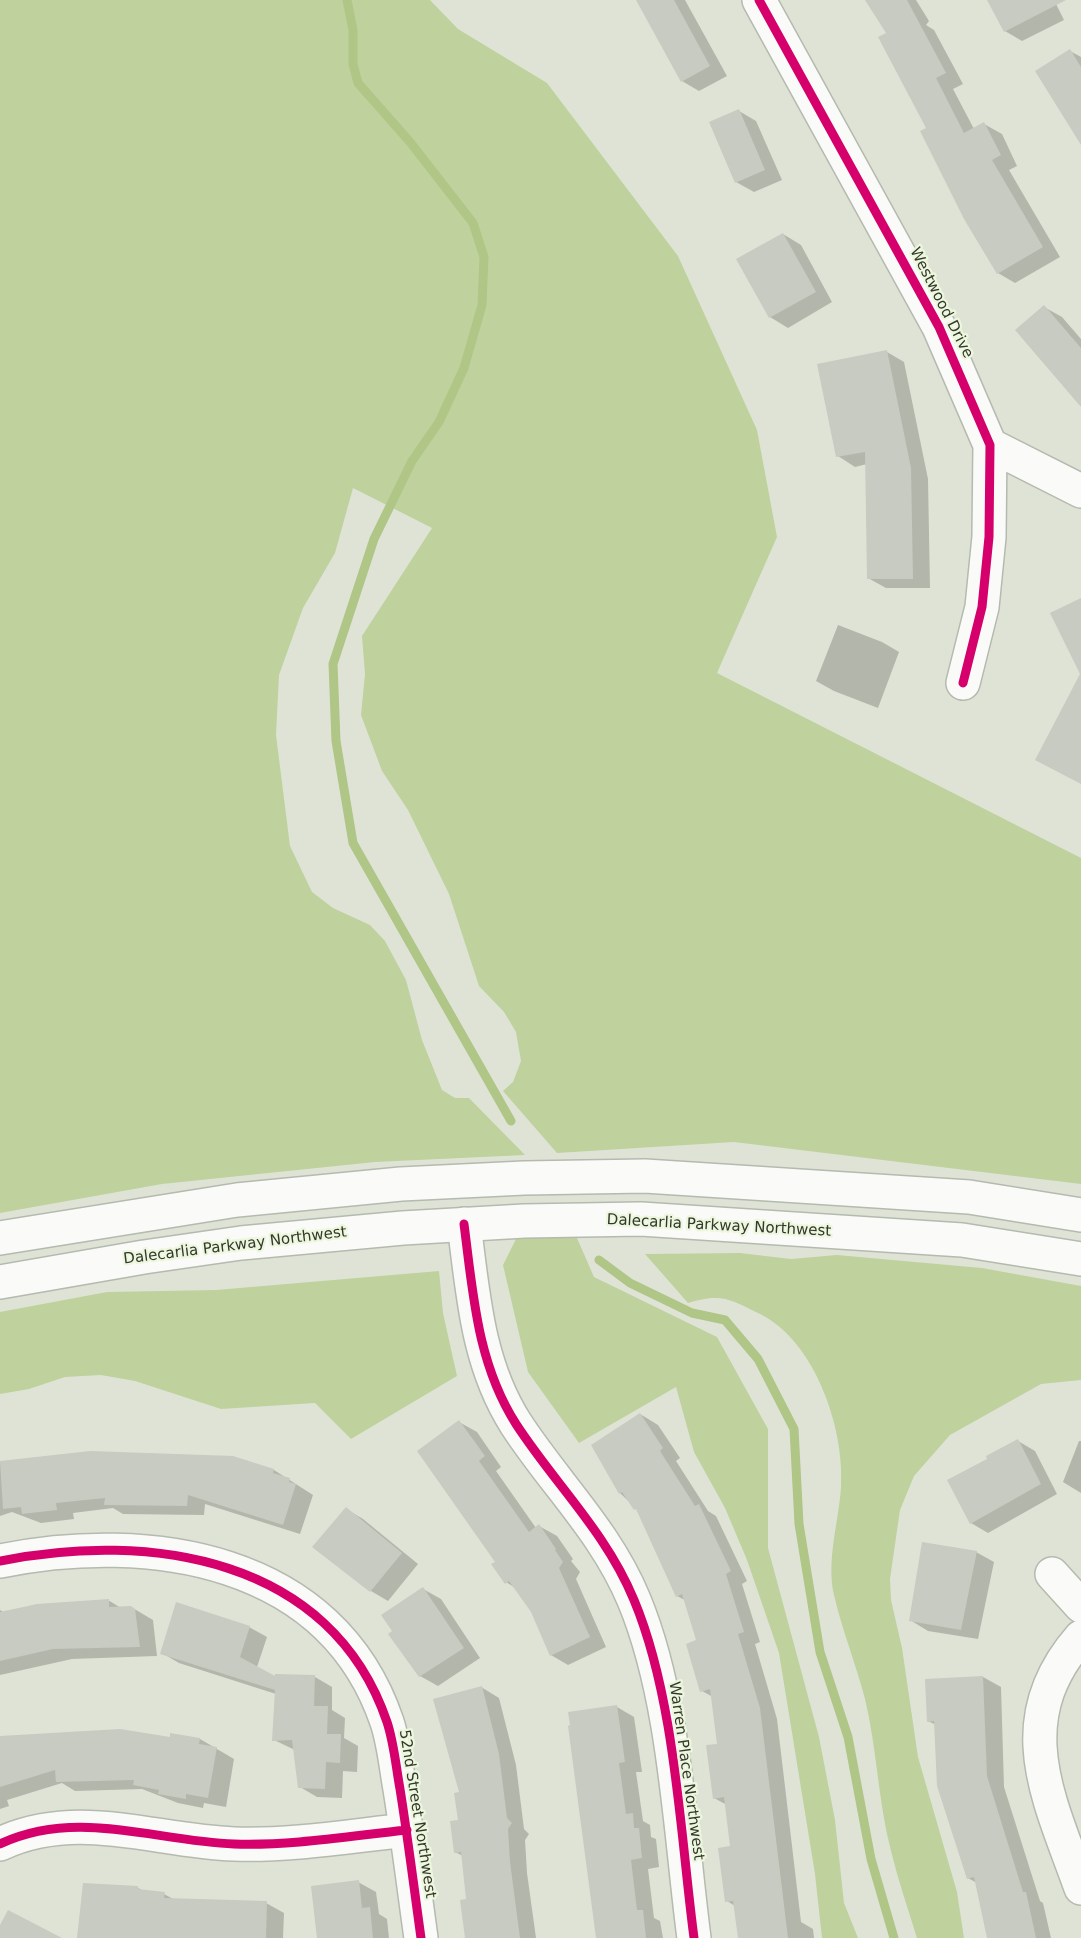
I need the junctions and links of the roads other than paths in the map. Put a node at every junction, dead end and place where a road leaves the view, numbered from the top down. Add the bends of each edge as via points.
1 (759, 0) edge
2 (990, 445) junction
3 (1081, 491) edge
4 (963, 683) dead end
5 (1081, 1215) edge
6 (464, 1224) junction
7 (0, 1238) edge
8 (1081, 1259) edge
9 (0, 1282) edge
10 (0, 1561) edge
11 (1052, 1574) dead end
12 (1081, 1606) edge
13 (1081, 1637) edge
14 (407, 1830) junction
15 (0, 1844) edge
16 (1081, 1888) edge
17 (421, 1938) edge
18 (694, 1938) edge

1 - 2 street, Westwood Drive via 939,327
2 - 3 street
2 - 4 street, Westwood Drive via 989,537 982,606
5 - 7 street via 969,1197 645,1176 524,1178 401,1184 237,1200
6 - 8 street, Dalecarlia Parkway Northwest via 641,1219 962,1240
6 - 9 street, Dalecarlia Parkway Northwest via 241,1243
6 - 18 street, Warren Place Northwest via 475,1320 494,1381 516,1424 609,1549 645,1629 668,1733
10 - 14 street, 52nd Street Northwest via 77,1551 177,1555 226,1566 280,1591 339,1641 372,1688 391,1739
11 - 12 street
13 - 16 street via 1061,1662 1048,1689 1040,1717 1038,1747 1046,1790
14 - 15 street via 236,1844 72,1826 29,1833
14 - 17 street, 52nd Street Northwest

